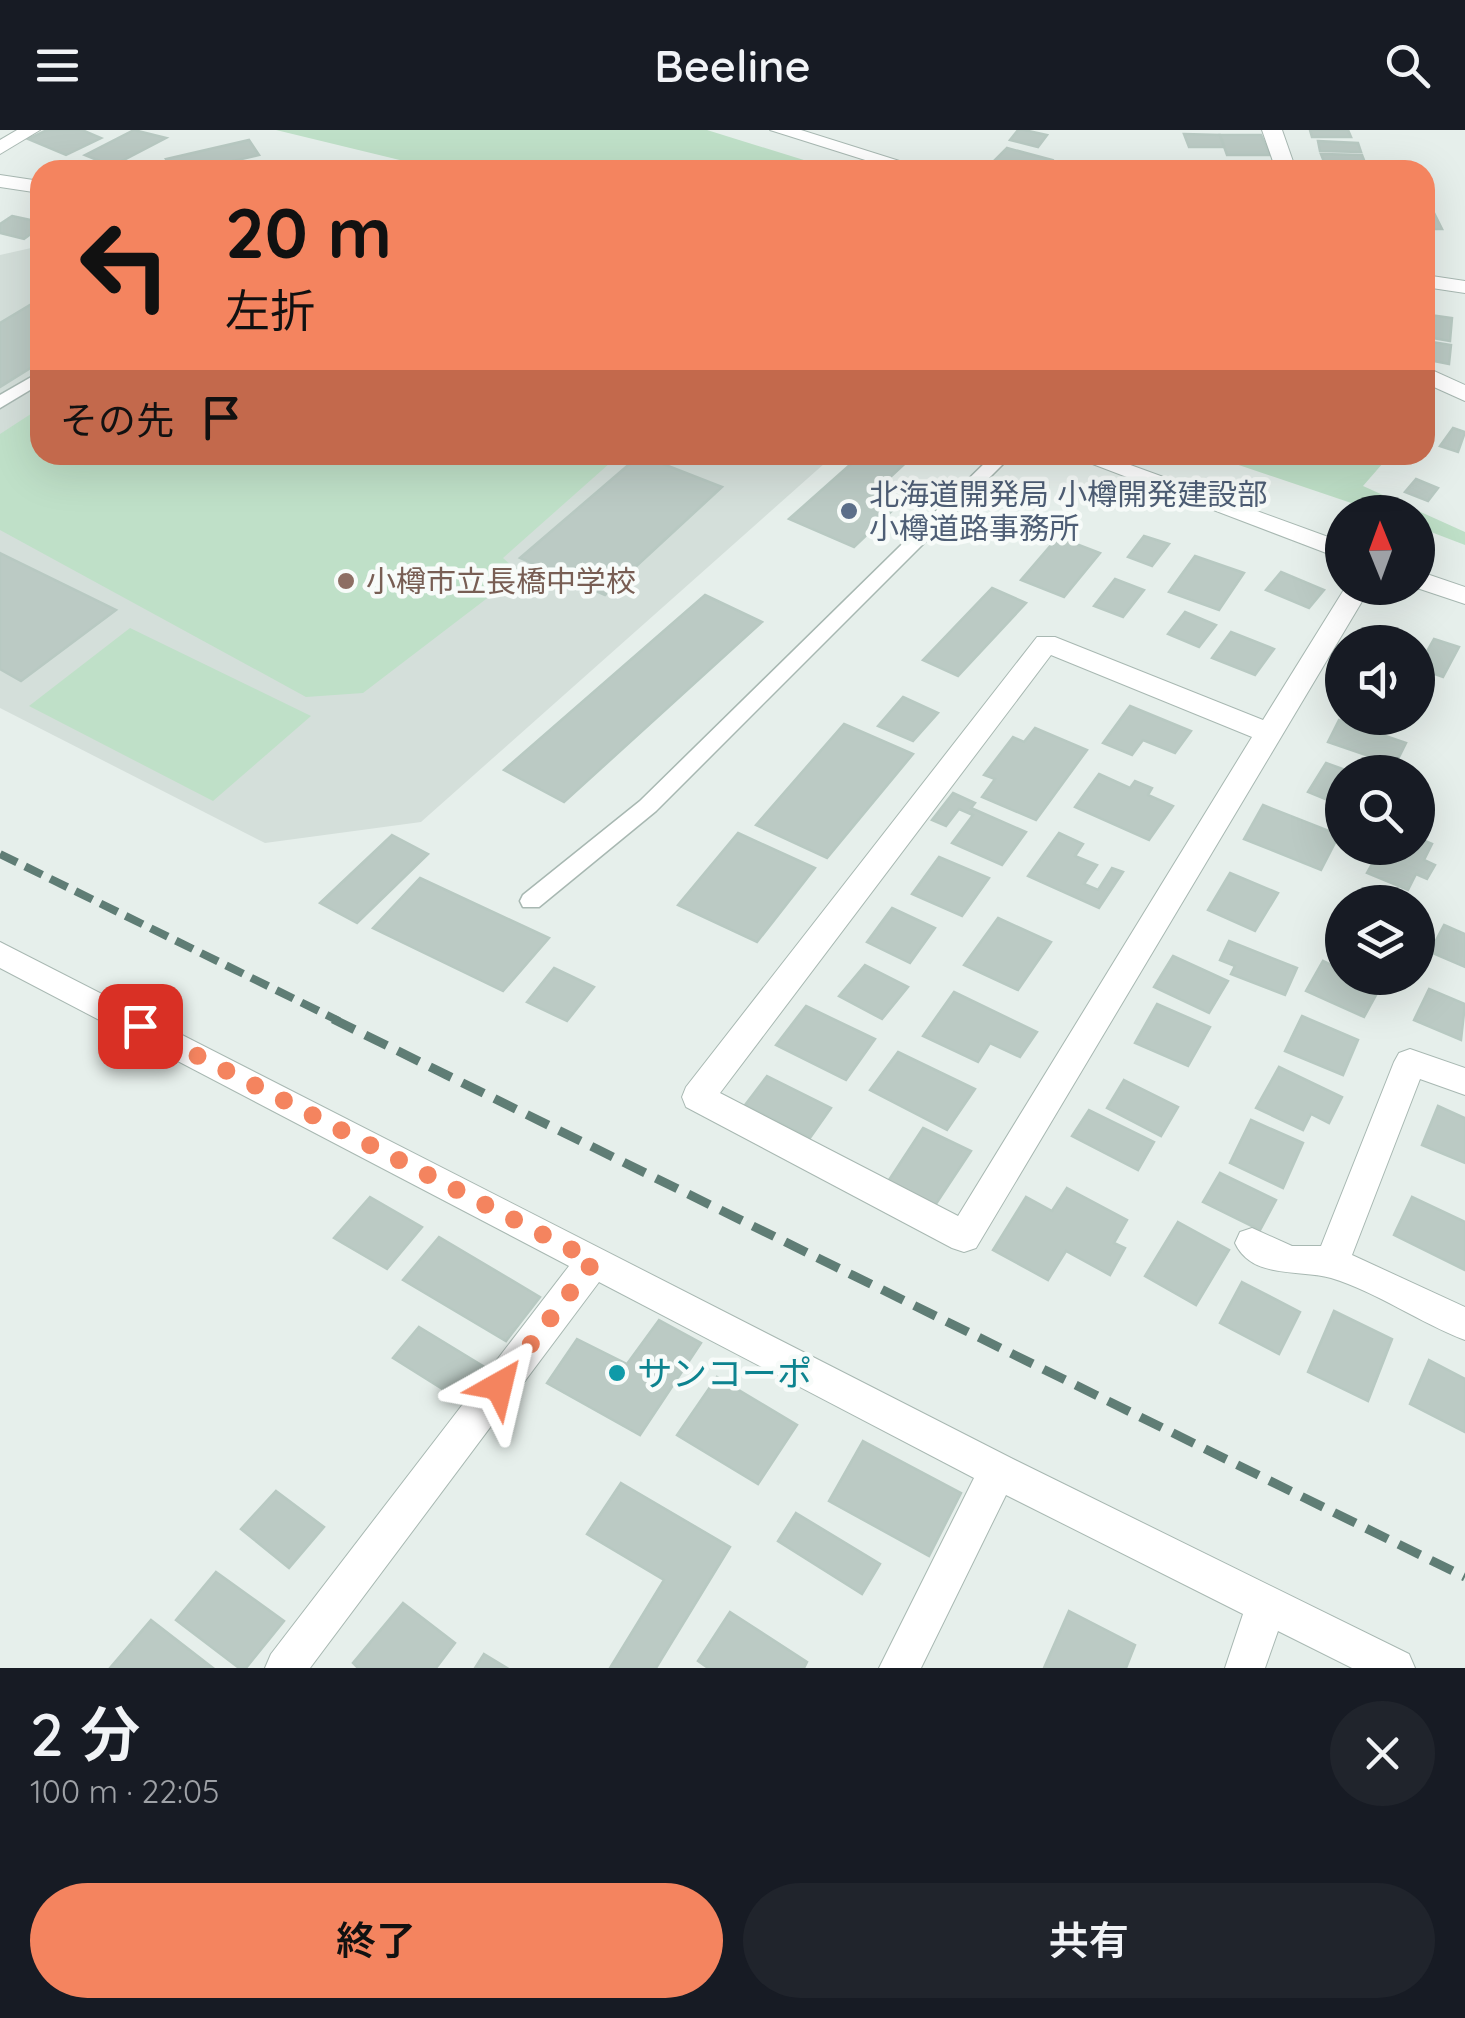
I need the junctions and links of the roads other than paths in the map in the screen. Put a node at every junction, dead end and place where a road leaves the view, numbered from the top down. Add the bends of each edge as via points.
1 (30, 130) edge
2 (780, 130) edge
3 (1272, 130) edge
4 (0, 148) edge
5 (884, 160) edge
6 (1282, 160) edge
7 (0, 182) edge
8 (30, 186) edge
9 (1435, 284) edge
10 (1465, 288) edge
11 (1435, 379) edge
12 (30, 384) edge
13 (1465, 394) edge
14 (0, 403) edge
15 (993, 465) edge
16 (1107, 465) edge
17 (1325, 545) edge
18 (1435, 585) edge
19 (1465, 596) edge
20 (1347, 605) edge
21 (1268, 733) junction
22 (531, 900) dead end
23 (0, 954) edge
24 (1465, 1082) edge
25 (1252, 1243) dead end
26 (594, 1261) junction
27 (1332, 1262) junction
28 (1465, 1324) edge
29 (998, 1471) junction
30 (1267, 1604) junction
31 (285, 1668) edge
32 (899, 1668) edge
33 (1245, 1668) edge
34 (1394, 1668) edge

1 - 4 street
2 - 5 street
3 - 6 street
7 - 8 street
9 - 10 street
11 - 13 street
12 - 14 lane
15 - 22 lane via 648,806
16 - 17 street
18 - 19 street
20 - 21 street
21 - 21 street via 1046,643 698,1097 964,1237
23 - 26 street
24 - 27 street via 1410,1062
25 - 27 street via 1289,1262
26 - 29 street
26 - 31 street
27 - 28 street
29 - 30 street
29 - 32 street
30 - 33 street
30 - 34 street

